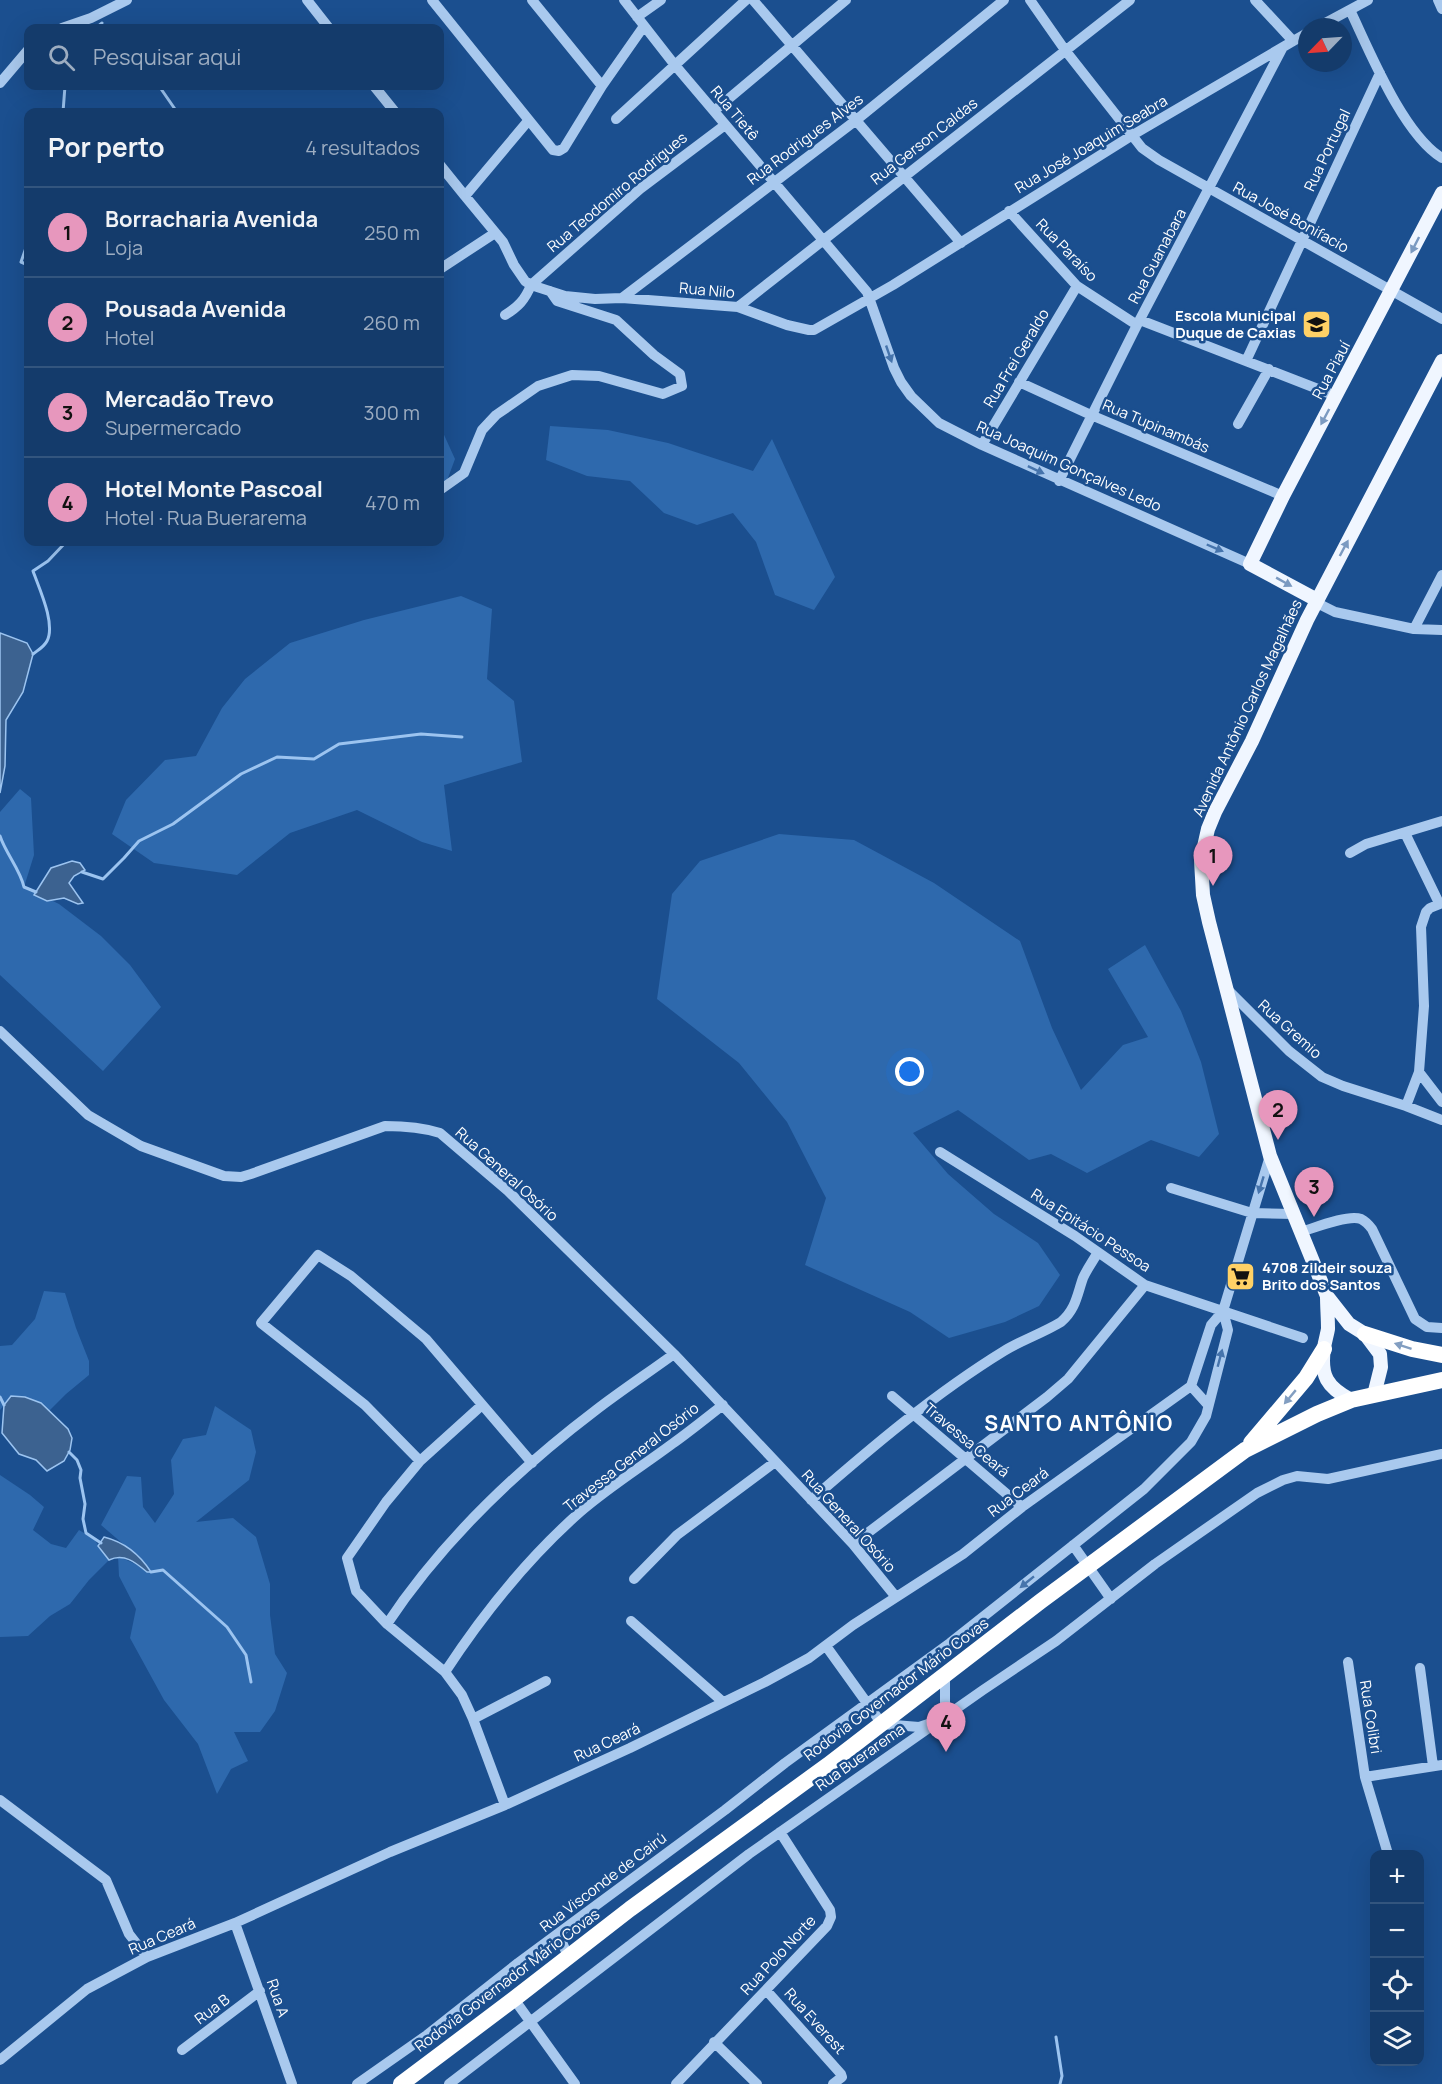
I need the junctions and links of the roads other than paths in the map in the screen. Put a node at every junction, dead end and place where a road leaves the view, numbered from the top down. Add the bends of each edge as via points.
1 (127, 0) edge
2 (307, 0) edge
3 (432, 0) edge
4 (532, 0) edge
5 (624, 0) edge
6 (661, 0) edge
7 (746, 0) edge
8 (753, 0) edge
9 (846, 0) edge
10 (1004, 0) edge
11 (1030, 0) edge
12 (1130, 0) edge
13 (1255, 0) edge
14 (1368, 0) edge
15 (1438, 0) edge
16 (1442, 9) edge
17 (1350, 10) junction
18 (1335, 18) edge
19 (640, 22) junction
20 (74, 24) edge
21 (326, 24) edge
22 (1298, 38) edge
23 (1289, 43) junction
24 (793, 47) junction
25 (1065, 50) junction
26 (24, 55) edge
27 (674, 64) junction
28 (1380, 73) junction
29 (0, 84) edge
30 (602, 86) junction
31 (377, 90) edge
32 (392, 108) edge
33 (714, 111) junction
34 (616, 119) dead end
35 (528, 121) junction
36 (855, 121) junction
37 (725, 124) junction
38 (1131, 135) junction
39 (1442, 158) edge
40 (444, 170) edge
41 (903, 176) junction
42 (773, 182) junction
43 (1209, 188) junction
44 (1442, 193) edge
45 (465, 196) junction
46 (1009, 211) junction
47 (495, 233) junction
48 (821, 240) junction
49 (1302, 240) junction
50 (961, 243) junction
51 (444, 266) edge
52 (531, 285) junction
53 (893, 285) joint
54 (1077, 286) junction
55 (550, 291) junction
56 (1392, 291) junction
57 (622, 298) junction
58 (870, 298) junction
59 (738, 307) junction
60 (505, 315) dead end
61 (1442, 319) edge
62 (1138, 323) junction
63 (1246, 361) junction
64 (1442, 361) edge
65 (1269, 369) junction
66 (1019, 382) junction
67 (1336, 396) junction
68 (1091, 415) junction
69 (1238, 424) dead end
70 (982, 446) junction
71 (1059, 481) junction
72 (444, 487) edge
73 (1283, 496) junction
74 (1250, 564) junction
75 (1442, 575) edge
76 (1317, 600) junction
77 (1414, 629) junction
78 (1442, 630) edge
79 (1442, 821) edge
80 (1405, 832) junction
81 (1350, 853) dead end
82 (1440, 903) edge
83 (1226, 988) junction
84 (0, 1031) edge
85 (1419, 1072) junction
86 (1442, 1102) edge
87 (1406, 1106) junction
88 (1442, 1120) edge
89 (940, 1152) dead end
90 (1270, 1156) junction
91 (1171, 1188) dead end
92 (1252, 1213) junction
93 (1293, 1214) junction
94 (1300, 1232) junction
95 (1098, 1252) junction
96 (1145, 1284) junction
97 (1327, 1296) junction
98 (1223, 1311) junction
99 (1349, 1324) junction
100 (1442, 1328) edge
101 (1328, 1331) junction
102 (1365, 1334) junction
103 (1303, 1338) dead end
104 (1324, 1349) junction
105 (674, 1354) junction
106 (1442, 1355) edge
107 (1442, 1380) edge
108 (1191, 1386) junction
109 (1374, 1395) junction
110 (892, 1396) dead end
111 (1351, 1400) junction
112 (482, 1405) junction
113 (723, 1405) junction
114 (1208, 1405) junction
115 (913, 1414) junction
116 (1245, 1450) junction
117 (1442, 1454) edge
118 (965, 1459) junction
119 (420, 1461) junction
120 (775, 1462) junction
121 (532, 1463) junction
122 (811, 1500) junction
123 (1022, 1507) junction
124 (853, 1544) junction
125 (1073, 1545) junction
126 (1088, 1566) junction
127 (634, 1579) dead end
128 (896, 1596) junction
129 (1111, 1599) junction
130 (632, 1621) dead end
131 (387, 1624) junction
132 (826, 1646) junction
133 (1348, 1662) dead end
134 (1420, 1668) dead end
135 (445, 1672) junction
136 (945, 1675) junction
137 (546, 1682) dead end
138 (723, 1702) junction
139 (867, 1705) junction
140 (473, 1719) junction
141 (940, 1720) junction
142 (882, 1724) junction
143 (1438, 1766) edge
144 (1365, 1777) junction
145 (0, 1800) edge
146 (505, 1805) junction
147 (780, 1832) junction
148 (1387, 1850) edge
149 (235, 1923) junction
150 (558, 1934) junction
151 (147, 1957) junction
152 (568, 1957) junction
153 (766, 1990) junction
154 (260, 1991) junction
155 (514, 1999) junction
156 (530, 2022) junction
157 (714, 2042) junction
158 (182, 2050) dead end
159 (0, 2060) edge
160 (292, 2084) edge
161 (357, 2084) edge
162 (401, 2084) edge
163 (449, 2084) edge
164 (575, 2084) edge
165 (675, 2084) edge
166 (757, 2084) edge
167 (833, 2084) edge

1 - 20 street
2 - 21 street
3 - 35 street
4 - 30 street
5 - 19 street, Rua Tietê
6 - 19 street
7 - 27 street
8 - 24 street
9 - 24 street
10 - 36 street, Rua Rodrigues Alves
11 - 25 street, Rua José Bonifacio
12 - 25 street, Rua Gerson Caldas
13 - 23 street
14 - 17 street
15 - 16 street
17 - 18 street
17 - 28 street
19 - 27 street, Rua Tietê
19 - 30 street
22 - 23 street, Rua José Joaquim Seabra
23 - 38 street, Rua José Joaquim Seabra
23 - 43 street, Rua Guanabara
24 - 33 street
24 - 36 street
25 - 38 street, Rua José Bonifacio
25 - 41 street, Rua Gerson Caldas
26 - 29 street
27 - 33 street, Rua Tietê
27 - 34 street
28 - 39 street via 1412,129
28 - 49 street, Rua Portugal
30 - 35 street via 560,151 553,150
31 - 32 street
33 - 37 street, Rua Tietê
35 - 45 street
36 - 41 street
36 - 42 street, Rua Rodrigues Alves
37 - 42 street, Rua Tietê
37 - 52 street, Rua Teodomiro Rodrigues via 640,189
38 - 43 street, Rua José Bonifacio via 1159,160
38 - 46 street, Rua José Joaquim Seabra
40 - 45 street
41 - 48 street, Rua Gerson Caldas
41 - 50 street
42 - 48 street, Rua Tietê
42 - 57 street, Rua Rodrigues Alves
43 - 49 street, Rua José Bonifacio
43 - 62 street, Rua Guanabara
44 -> 56 main road, Rua Piauí
45 - 47 street
46 - 50 street, Rua José Joaquim Seabra
46 - 54 street, Rua Paraíso
47 - 51 street
47 - 52 street via 519,273
48 - 58 street, Rua Tietê
48 - 59 street, Rua Gerson Caldas
49 - 56 street, Rua José Bonifacio
49 - 63 street, Rua Portugal
50 - 53 street, Rua José Joaquim Seabra
52 - 55 street, Rua Nilo
52 - 60 street, Rua Teodomiro Rodrigues via 526,297
53 - 58 street, Rua Nilo
54 - 62 street, Rua Paraíso
54 - 66 street, Rua Frei Geraldo
55 - 57 street, Rua Nilo via 595,299
55 - 72 street via 557,301 616,320 680,374 682,386 663,394 599,376 572,375 538,386 496,415 482,430 464,473
56 - 61 street, Rua José Bonifacio
56 - 67 main road, Rua Piauí
57 - 59 street, Rua Nilo
58 - 59 street, Rua Nilo via 809,330
58 -> 70 street, Rua Joaquim Gonçalves Ledo via 901,382 939,423
62 - 63 street, Rua Paraíso
62 - 68 street, Rua Guanabara
63 - 65 street, Rua Paraíso
76 -> 64 main road, Avenida Antônio Carlos Magalhães
65 - 67 street, Rua Paraíso
65 - 69 street
66 - 68 street, Rua Tupinambás
66 - 70 street, Rua Frei Geraldo
67 -> 73 main road, Rua Piauí
68 - 71 street, Rua Guanabara
68 - 73 street, Rua Tupinambás
70 -> 71 street, Rua Joaquim Gonçalves Ledo
71 -> 74 street, Rua Joaquim Gonçalves Ledo
73 - 74 main road, Rua Piauí
74 -> 76 main road, Rua Joaquim Gonçalves Ledo
75 - 77 street
76 - 77 street via 1335,612
76 - 83 main road, Avenida Antônio Carlos Magalhães via 1215,812 1204,843 1203,895
77 - 78 street
79 - 80 street
80 - 81 street
80 - 82 street
82 - 85 street via 1426,912 1421,927 1424,997
83 - 87 street, Rua Gremio via 1306,1066 1343,1086
83 - 90 main road, Avenida Antônio Carlos Magalhães
84 - 105 street, Rua General Osório via 88,1115 141,1146 224,1176 251,1174 385,1126 440,1133 508,1191
85 - 86 street
85 - 87 street
87 - 88 street, Rua Gremio
89 - 95 street, Rua Epitácio Pessoa
90 -> 92 street
90 - 93 main road, Avenida Antônio Carlos Magalhães
91 - 92 street
92 - 93 street
92 - 98 street
93 - 94 main road, Avenida Antônio Carlos Magalhães
94 - 97 main road, Avenida Antônio Carlos Magalhães
94 - 100 street via 1350,1218 1367,1223 1414,1319 1427,1327
95 - 96 street, Rua Epitácio Pessoa
95 - 115 street via 1068,1316 1004,1351
96 - 98 street, Rua Epitácio Pessoa
96 - 118 street via 1068,1378
97 - 99 main road
97 - 101 main road
98 - 103 street, Rua Epitácio Pessoa
98 - 108 street via 1211,1325
114 -> 98 street via 1228,1330
99 - 101 main road
99 - 102 main road
101 - 104 main road
106 -> 102 highway
102 - 109 main road via 1380,1354
104 - 111 main road via 1327,1379 1335,1391
104 -> 116 highway via 1306,1378
105 - 113 street, Rua General Osório
105 - 121 street via 597,1409
107 - 109 highway, Rodovia Governador Mário Covas
108 - 114 street
108 - 123 street, Rua Ceará
109 - 111 highway, Rodovia Governador Mário Covas
110 - 115 street, Travessa Ceará
111 - 116 highway, Rodovia Governador Mário Covas
112 - 119 street
112 - 119 street via 426,1338 351,1276 318,1255 261,1323 365,1405
112 - 121 street
113 - 120 street, Rua General Osório
113 - 135 street, Travessa General Osório via 580,1512 483,1617
114 - 125 street via 1201,1426 1178,1457
115 - 118 street, Travessa Ceará
115 - 122 street
116 - 126 highway, Rodovia Governador Mário Covas
117 - 129 street, Rua Buerarema via 1328,1479 1297,1476 1283,1480 1228,1512
118 - 123 street, Travessa Ceará
118 - 124 street
119 - 131 street via 347,1558 356,1591
120 - 122 street, Rua General Osório
120 - 127 street via 677,1535
121 - 131 street via 487,1504 432,1564
122 - 124 street, Rua General Osório
123 - 128 street, Rua Ceará via 963,1554
124 - 128 street, Rua General Osório
125 - 126 street
125 -> 139 street, Rua Visconde de Cairú
126 - 129 street
126 - 136 highway, Rodovia Governador Mário Covas
128 - 132 street, Rua Ceará
129 - 141 street, Rua Buerarema
130 - 138 street
131 - 135 street
132 - 138 street, Rua Ceará
132 - 139 street
133 - 144 street, Rua Colibri
134 - 143 street
135 - 140 street
136 - 141 street via 945,1711
136 - 142 highway, Rodovia Governador Mário Covas
137 - 140 street
138 - 146 street, Rua Ceará
139 - 142 street
139 - 150 street, Rua Visconde de Cairú
140 - 146 street
141 - 142 street via 919,1727
141 - 147 street, Rua Buerarema
142 - 152 highway, Rodovia Governador Mário Covas
143 - 144 street, Rua Colibri
144 - 148 street, Rua Colibri
145 - 151 street via 106,1880 129,1934
146 - 149 street, Rua Ceará
147 - 153 street, Rua Polo Norte via 831,1917
147 - 156 street, Rua Buerarema
149 - 151 street, Rua Ceará
149 - 154 street, Rua A
150 - 152 street
150 - 161 street, Rua Visconde de Cairú
151 - 159 street, Rua Ceará via 87,1989
152 - 155 highway, Rodovia Governador Mário Covas
153 - 157 street, Rua Polo Norte
153 - 167 street, Rua Everest via 841,2072 842,2076
154 - 158 street, Rua B
154 - 160 street, Rua A
155 - 156 street
155 - 162 highway, Rodovia Governador Mário Covas
156 - 163 street, Rua Buerarema
156 - 164 street
157 - 165 street, Rua Polo Norte
157 - 166 street

